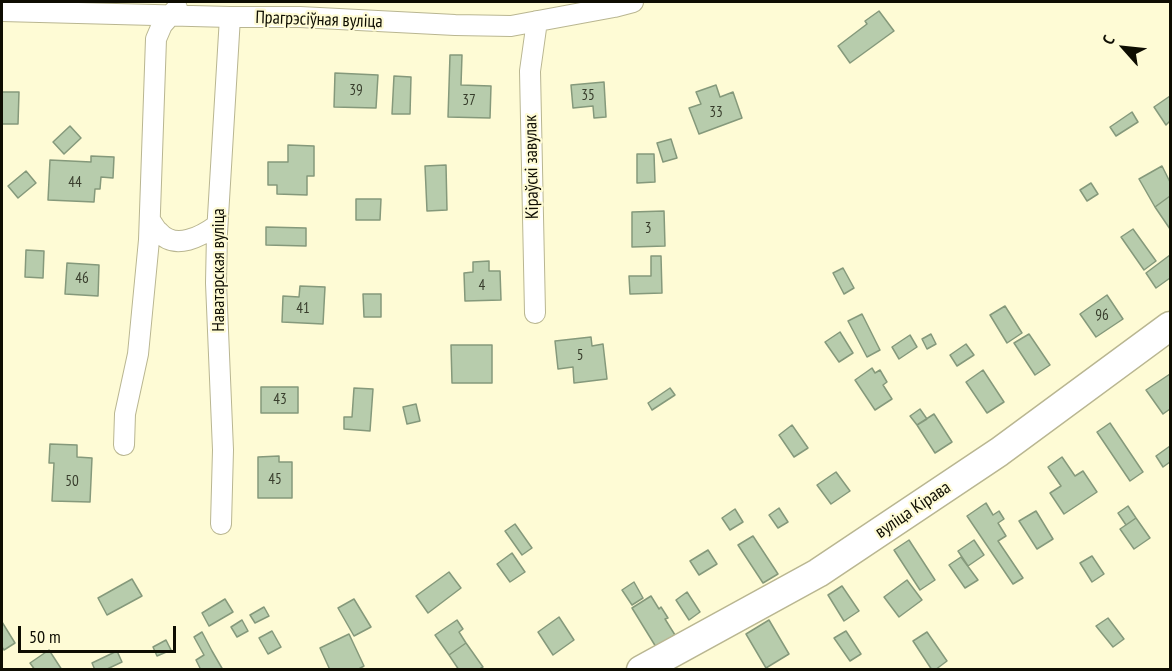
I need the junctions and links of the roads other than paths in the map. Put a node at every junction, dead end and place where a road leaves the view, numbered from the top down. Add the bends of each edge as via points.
1 (633, 2) edge
2 (176, 8) edge
3 (2, 11) edge
4 (545, 14) edge
5 (230, 17) junction
6 (150, 220) junction
7 (217, 225) junction
8 (535, 313) dead end
9 (1170, 326) edge
10 (124, 446) dead end
11 (221, 524) dead end
12 (641, 669) edge

1 - 4 street, Прагрэсіўная вуліца
2 - 3 street, Прагрэсіўная вуліца
2 - 5 street, Прагрэсіўная вуліца
2 - 6 street via 156,39
4 - 5 street, Прагрэсіўная вуліца via 511,26
4 - 8 street, Кіраўскі завулак via 530,71
5 - 7 street, Наватарская вуліца
6 - 7 street via 159,233 184,241 198,238
6 - 10 street via 138,354 125,414
7 - 11 street, Наватарская вуліца
9 - 12 street, вуліца Кірава via 999,452 818,573

